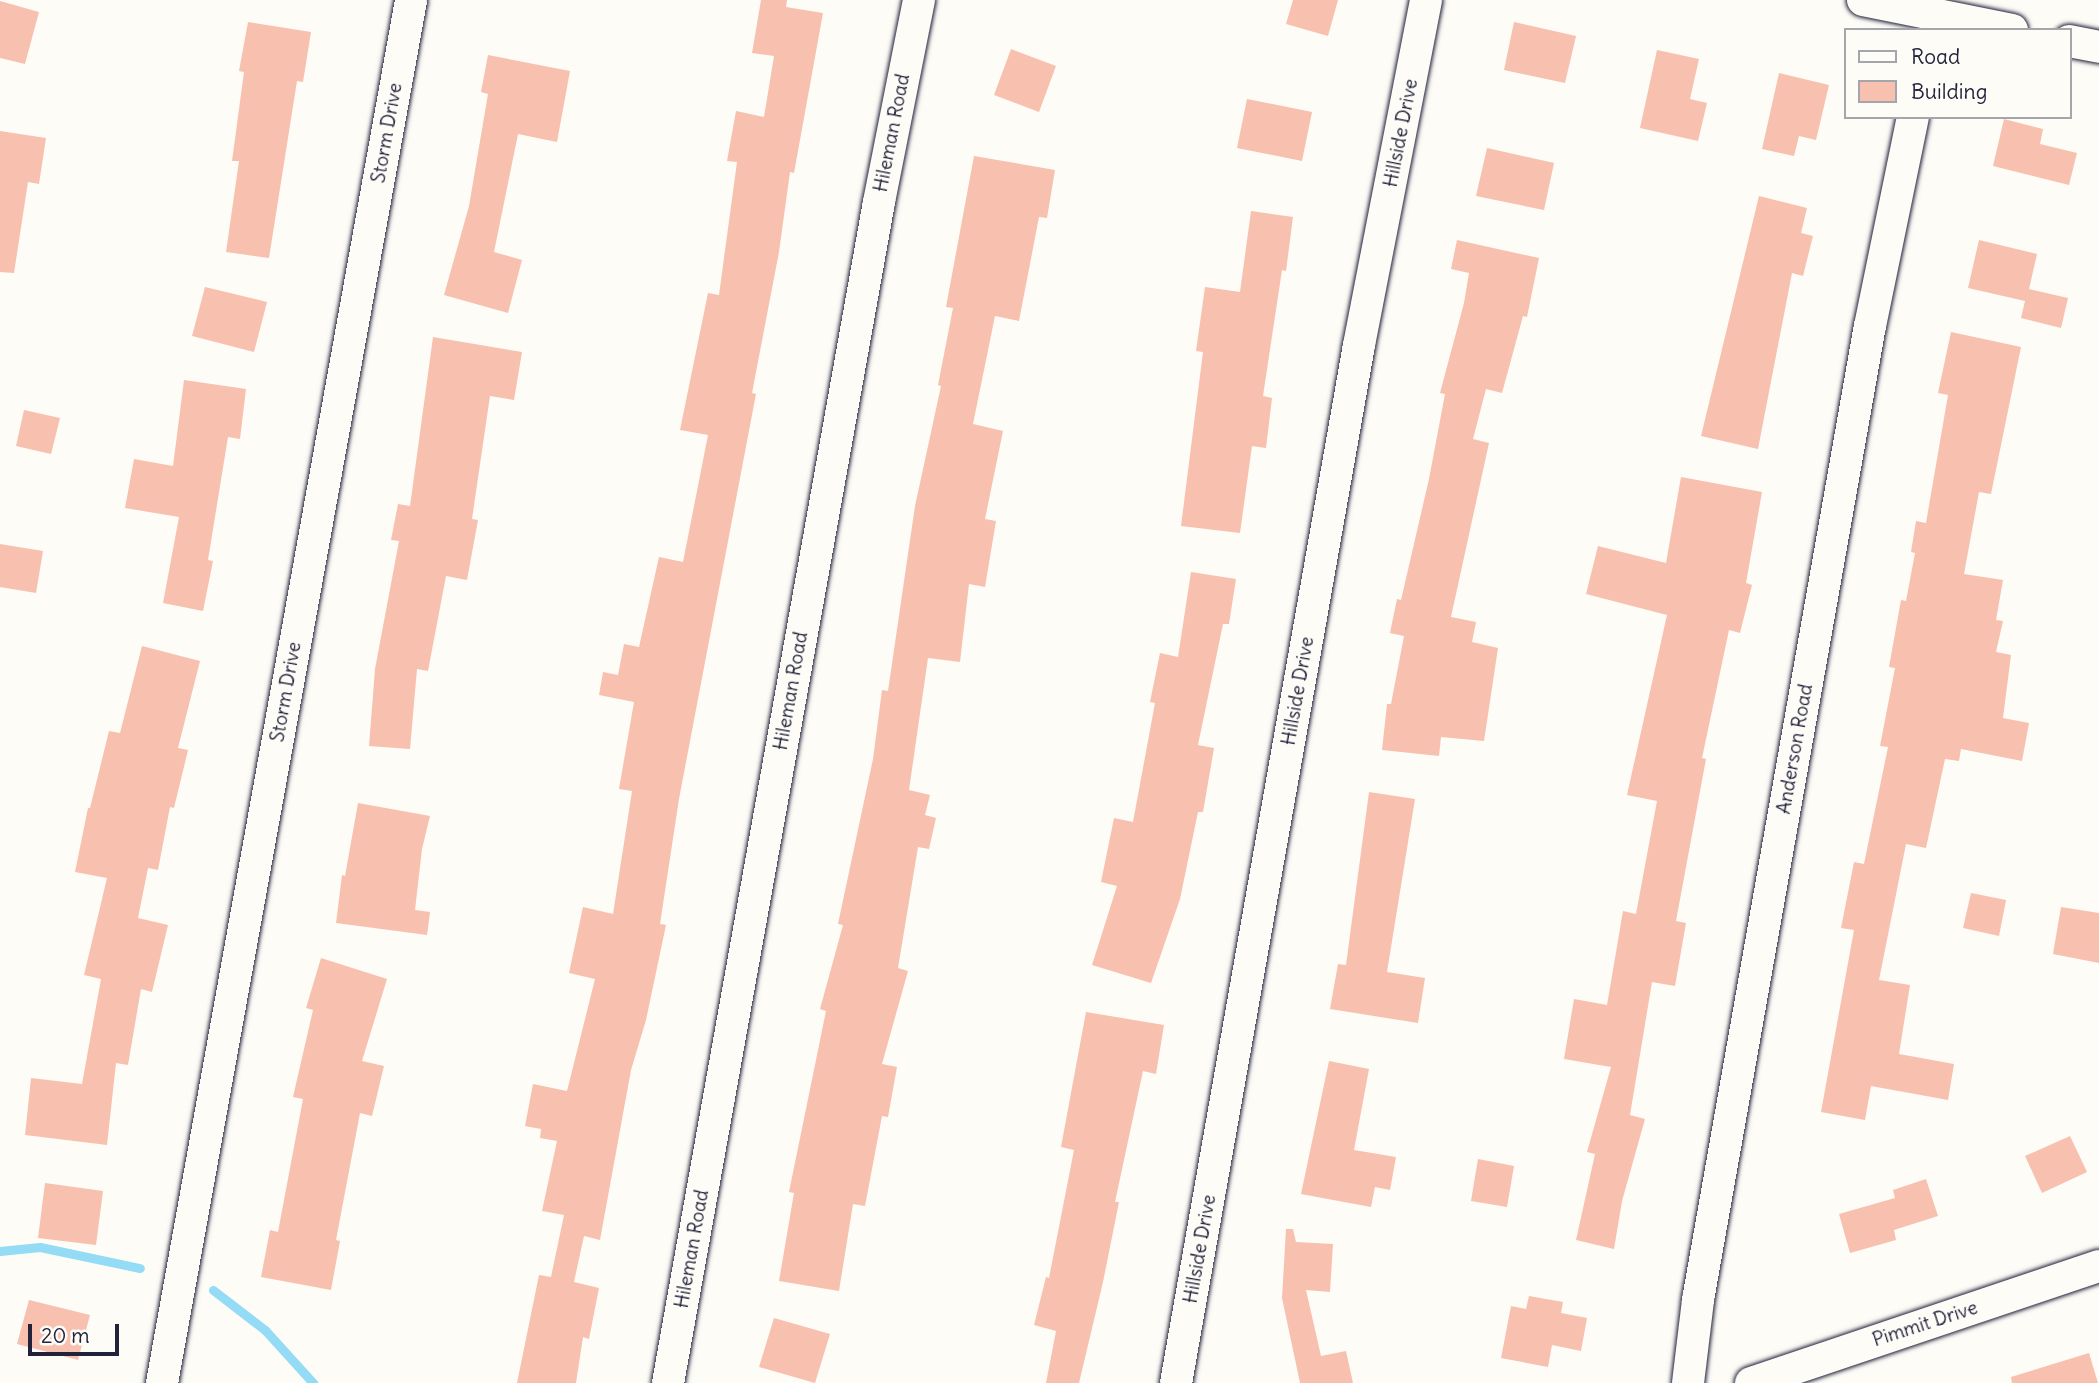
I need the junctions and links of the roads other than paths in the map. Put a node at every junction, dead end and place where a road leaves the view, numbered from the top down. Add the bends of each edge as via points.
1 (411, 0) edge
2 (919, 0) edge
3 (1426, 0) edge
4 (1863, 0) edge
5 (1932, 22) edge
6 (1992, 28) edge
7 (2071, 41) edge
8 (2099, 47) edge
9 (1913, 119) edge
10 (2099, 1266) edge
11 (162, 1383) edge
12 (668, 1383) edge
13 (1176, 1383) edge
14 (1688, 1383) edge
15 (1751, 1383) edge

1 - 11 street, Storm Drive
2 - 12 street, Hileman Road via 878,202
3 - 13 street, Hillside Drive via 1359,345
4 - 5 street
5 - 6 street
7 - 8 street
9 - 14 street, Anderson Road via 1851,436 1698,1300
10 - 15 street, Pimmit Drive

